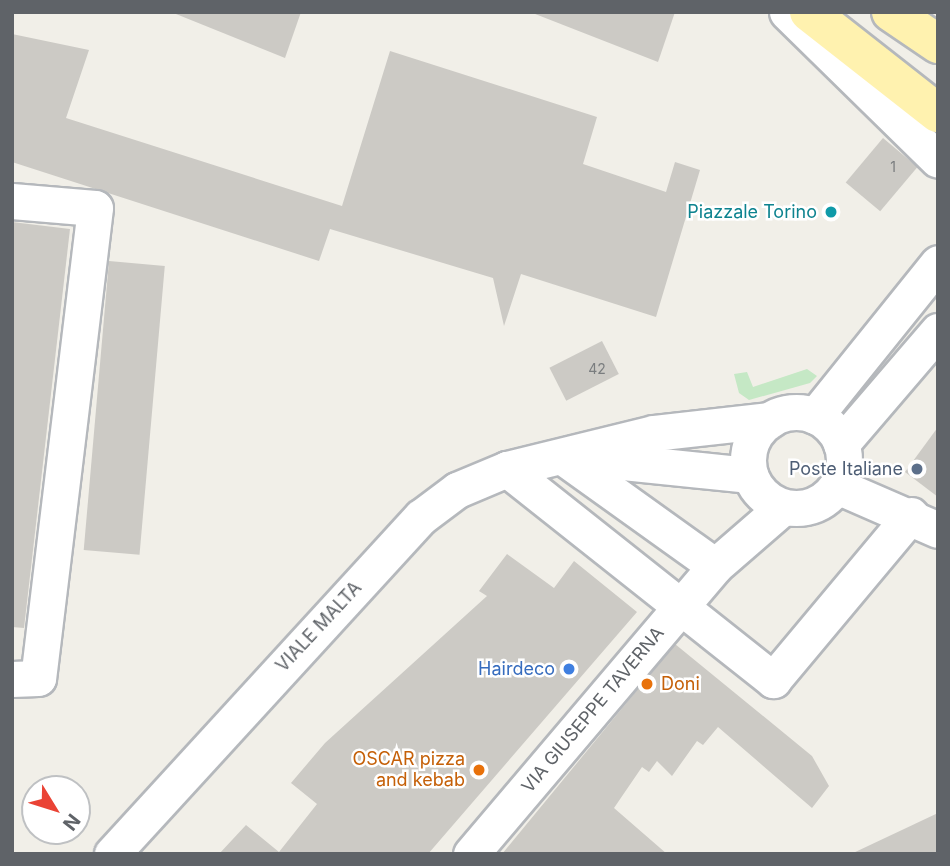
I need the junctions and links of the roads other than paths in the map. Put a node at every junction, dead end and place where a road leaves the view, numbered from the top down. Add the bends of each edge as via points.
1 (787, 12) edge
2 (808, 12) edge
3 (891, 12) edge
4 (938, 44) edge
5 (938, 113) edge
6 (938, 160) edge
7 (12, 201) edge
8 (936, 263) edge
9 (938, 331) edge
10 (815, 416) junction
11 (770, 420) junction
12 (841, 444) junction
13 (564, 457) junction
14 (507, 470) junction
15 (837, 486) junction
16 (764, 490) junction
17 (925, 522) edge
18 (715, 566) junction
19 (680, 607) junction
20 (12, 679) edge
21 (112, 854) edge
22 (471, 854) edge

1 - 6 street
2 - 5 main road
3 - 4 main road
7 - 20 street via 95,208 38,678
8 - 10 street
9 - 12 street
10 - 11 street via 800,412
10 - 12 street
11 - 13 street, VIALE MALTA via 654,433
11 - 16 street via 751,444
12 - 15 street via 843,472
13 - 14 street, VIALE MALTA
13 - 16 street, VIALE MALTA
13 - 18 street
14 - 19 street
14 - 21 street, VIALE MALTA via 457,490 421,516
15 - 16 street via 814,505
15 - 17 street
16 - 18 street, VIA GIUSEPPE TAVERNA
17 - 19 street via 773,680
18 - 19 street, VIA GIUSEPPE TAVERNA
19 - 22 street, VIA GIUSEPPE TAVERNA

